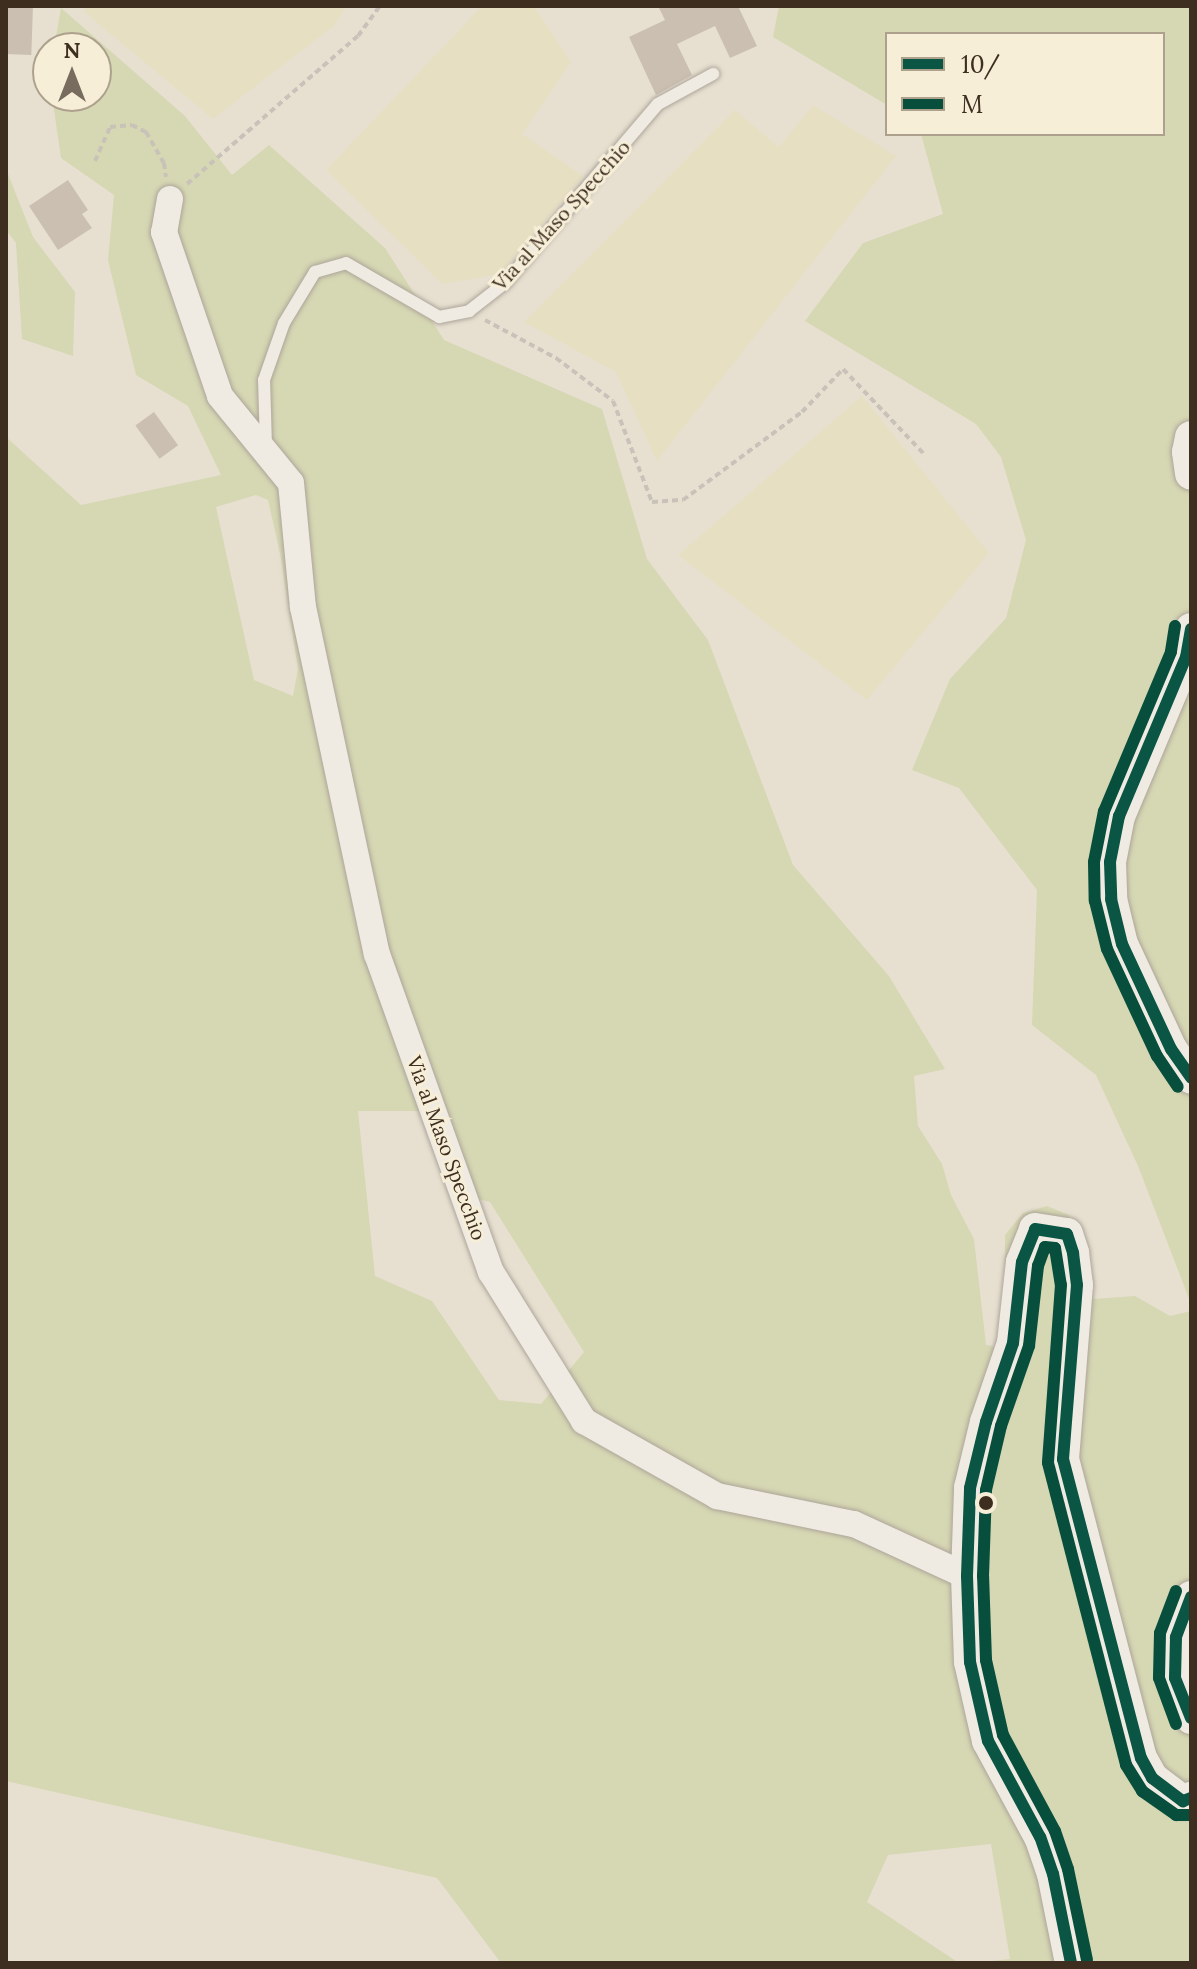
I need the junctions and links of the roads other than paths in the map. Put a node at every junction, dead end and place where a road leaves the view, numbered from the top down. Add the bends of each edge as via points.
1 (713, 74) dead end
2 (170, 199) road end
3 (1191, 437) edge
4 (266, 453) junction
5 (1191, 474) edge
6 (1191, 629) edge
7 (1191, 1078) edge
8 (967, 1576) junction
9 (1191, 1597) edge
10 (1191, 1718) edge
11 (1191, 1798) edge
12 (1071, 1963) edge

1 - 4 lane, Via al Maso Specchio via 658,104 505,283 469,311 439,317 346,263 315,272 284,323 264,380
2 - 4 street, Via al Maso Specchio via 164,232 220,396
3 - 5 street
4 - 8 street, Via al Maso Specchio via 291,483 303,607 377,954 491,1272 575,1407 584,1421 717,1496 854,1524
6 - 7 street via 1186,657 1119,816 1110,862 1111,899 1122,944 1171,1049
8 - 11 street via 970,1488 1013,1343 1022,1262 1035,1229 1061,1231 1073,1253 1077,1285 1063,1459 1141,1758 1152,1778 1183,1801
8 - 12 street via 970,1662 988,1741 1040,1837
9 - 10 street via 1176,1637 1175,1678

